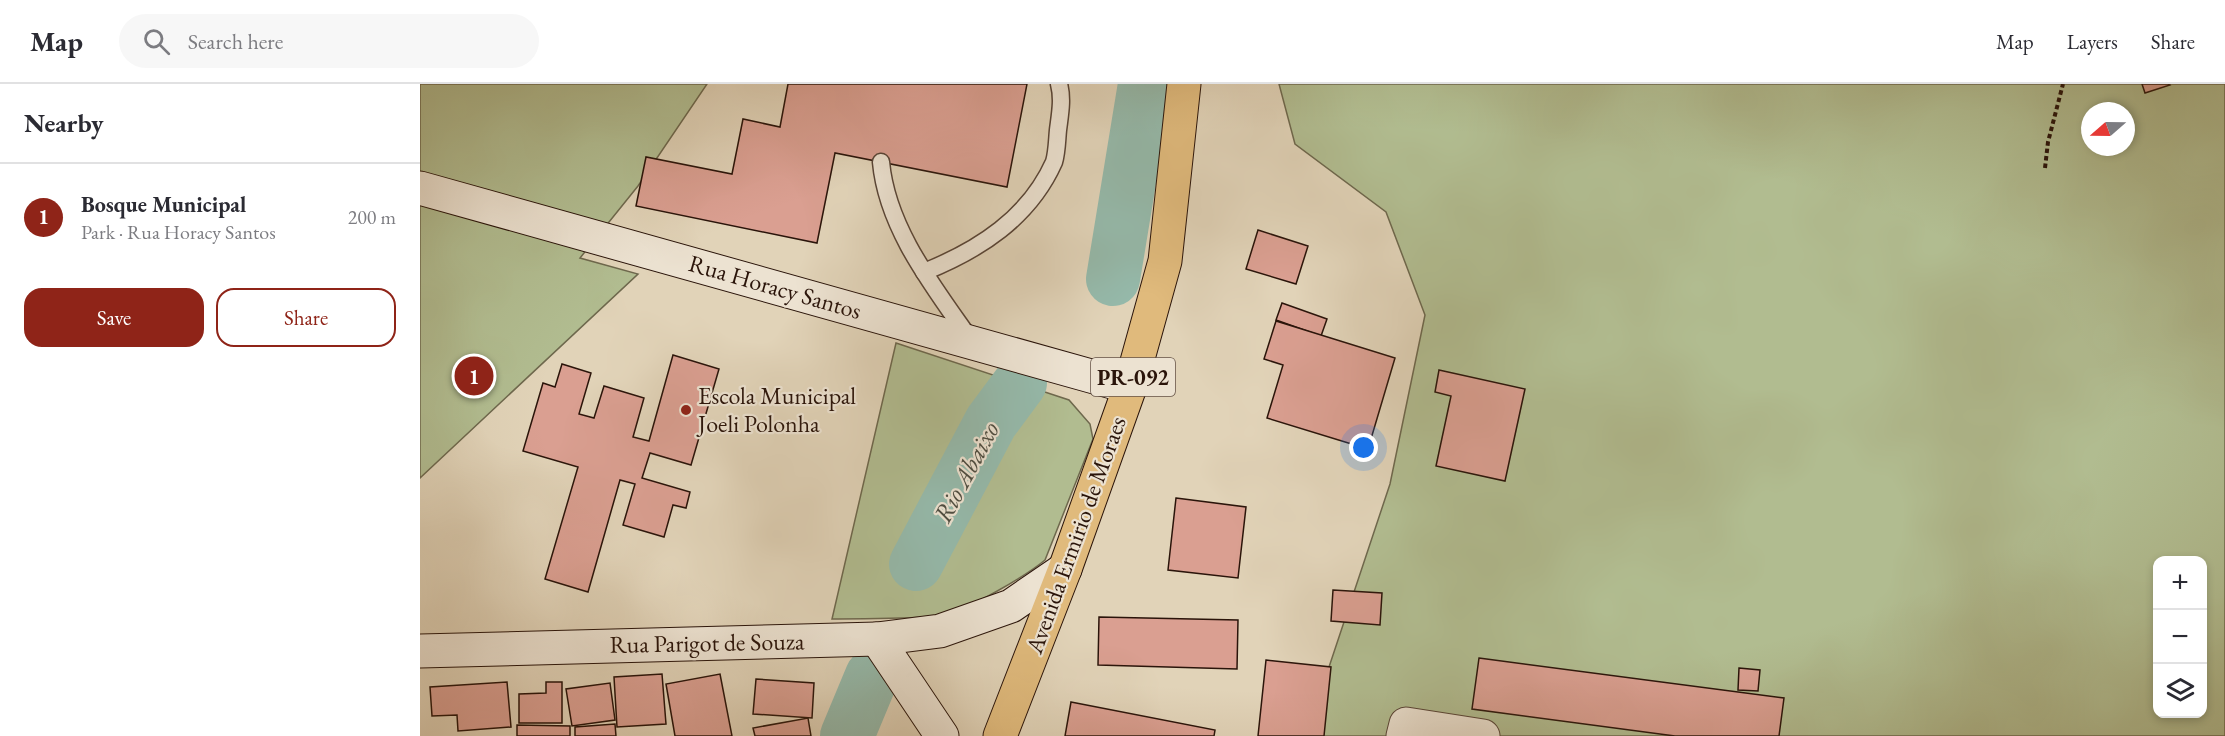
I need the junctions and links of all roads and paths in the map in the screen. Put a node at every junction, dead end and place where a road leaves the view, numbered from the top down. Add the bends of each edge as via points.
1 (1059, 84) edge
2 (1184, 84) edge
3 (2063, 84) edge
4 (881, 162) dead end
5 (2045, 168) dead end
6 (420, 188) edge
7 (924, 272) junction
8 (972, 342) junction
9 (1130, 387) junction
10 (1065, 569) junction
11 (877, 639) junction
12 (420, 651) edge
13 (942, 736) edge
14 (1000, 736) edge
15 (1403, 736) edge
16 (1484, 736) edge

1 - 7 lane via 1062,96 1054,160 1030,204 1000,232 958,258
2 - 9 main road, Avenida Ermirio de Moraes / PR-092 via 1165,261
3 - 5 path
4 - 7 lane via 883,184 893,211
6 - 8 street, Rua Horacy Santos
7 - 8 lane
8 - 9 street, Rua Horacy Santos
9 - 10 main road, Avenida Ermirio de Moraes / PR-092
10 - 11 street, Rua Parigot de Souza via 1011,606 939,632
10 - 14 main road, Avenida Ermirio de Moraes / PR-092
11 - 12 street, Rua Parigot de Souza
11 - 13 street
15 - 16 street via 1406,724

